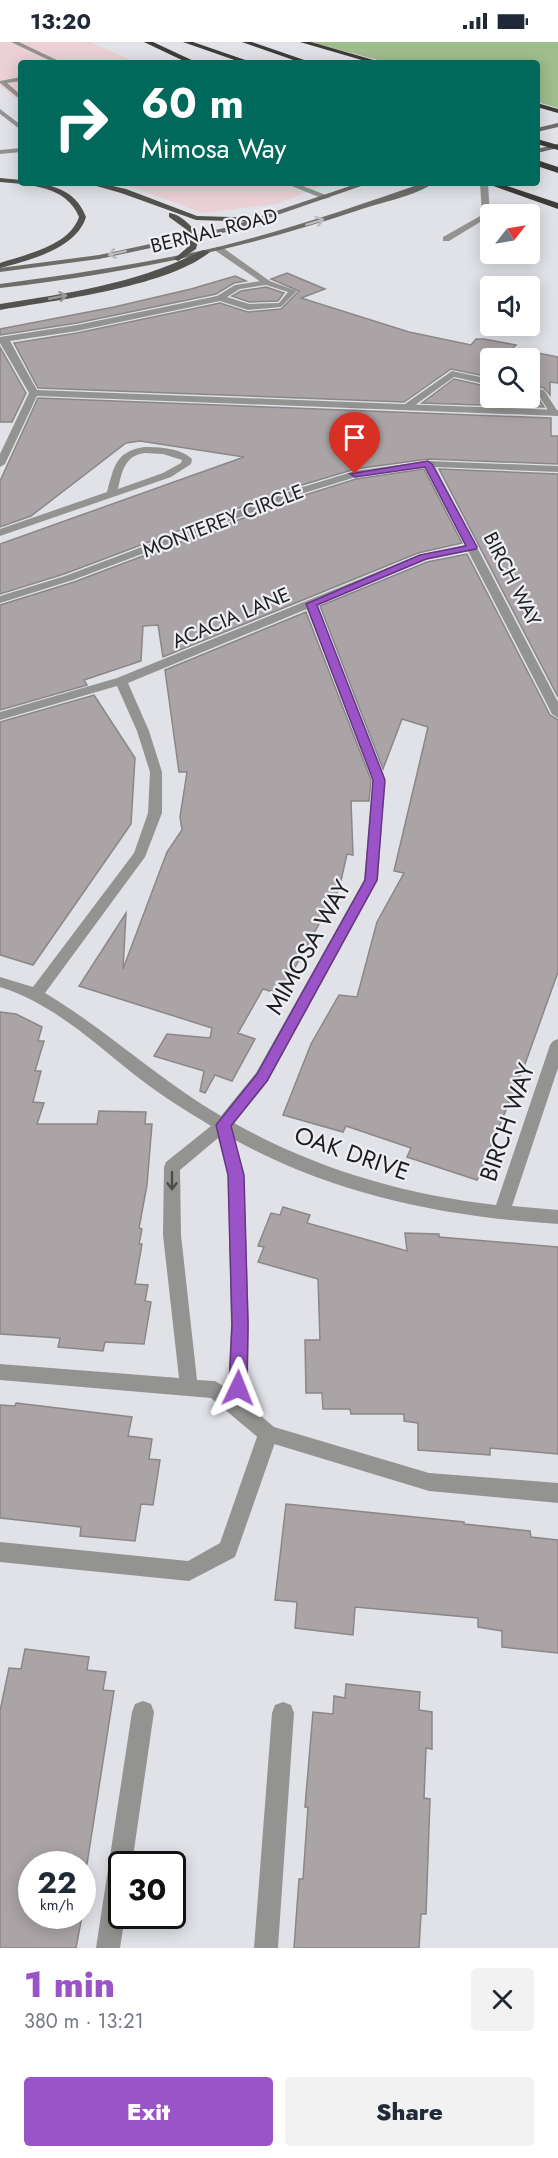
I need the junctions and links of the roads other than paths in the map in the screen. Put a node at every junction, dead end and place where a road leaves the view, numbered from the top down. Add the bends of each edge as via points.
1 (14, 42) edge
2 (147, 42) edge
3 (186, 42) edge
4 (245, 42) edge
5 (303, 42) edge
6 (53, 60) edge
7 (187, 60) edge
8 (241, 60) edge
9 (300, 60) edge
10 (369, 60) edge
11 (18, 79) edge
12 (18, 95) edge
13 (540, 106) edge
14 (0, 111) edge
15 (558, 111) edge
16 (558, 125) edge
17 (18, 126) edge
18 (540, 132) edge
19 (540, 133) edge
20 (540, 134) edge
21 (558, 136) edge
22 (540, 142) edge
23 (558, 142) edge
24 (558, 147) edge
25 (18, 150) edge
26 (540, 151) edge
27 (0, 152) edge
28 (540, 153) edge
29 (558, 160) edge
30 (540, 164) edge
31 (558, 170) edge
32 (0, 173) edge
33 (18, 174) edge
34 (0, 180) edge
35 (18, 182) edge
36 (40, 186) edge
37 (102, 186) edge
38 (296, 186) edge
39 (358, 186) edge
40 (421, 186) edge
41 (484, 186) edge
42 (498, 186) edge
43 (327, 197) junction
44 (558, 206) edge
45 (163, 207) junction
46 (263, 220) junction
47 (195, 237) junction
48 (446, 238) dead end
49 (219, 249) junction
50 (206, 252) junction
51 (178, 259) junction
52 (0, 268) edge
53 (267, 282) junction
54 (0, 285) edge
55 (220, 298) junction
56 (0, 307) edge
57 (2, 340) edge
58 (480, 380) edge
59 (34, 393) junction
60 (540, 393) edge
61 (408, 406) junction
62 (556, 413) edge
63 (0, 464) edge
64 (428, 464) junction
65 (558, 469) edge
66 (112, 492) junction
67 (0, 533) edge
68 (472, 547) junction
69 (0, 600) edge
70 (311, 604) junction
71 (121, 681) junction
72 (558, 714) edge
73 (0, 716) edge
74 (0, 982) edge
75 (36, 994) junction
76 (558, 1046) edge
77 (223, 1125) junction
78 (501, 1214) junction
79 (558, 1217) edge
80 (0, 1372) edge
81 (189, 1388) junction
82 (237, 1409) junction
83 (268, 1434) junction
84 (558, 1493) edge
85 (0, 1552) edge
86 (143, 1712) dead end
87 (283, 1713) dead end
88 (108, 1948) edge
89 (266, 1948) edge

1 - 6 street
2 - 7 highway
3 - 8 highway
4 - 9 highway
5 - 10 highway
11 - 12 street via 2,82
13 - 15 highway
14 - 17 street
16 - 18 main road
19 - 21 highway
20 - 23 highway
22 - 24 highway
24 - 26 main road
25 - 27 street
28 - 29 highway
30 - 31 highway
32 - 33 main road
34 - 35 main road
36 - 52 main road via 74,199 80,207 82,222 62,241
37 - 45 main road
38 - 43 street
39 - 43 main road, BERNAL ROAD
49 -> 40 main road, BERNAL ROAD
41 - 48 street via 486,216
42 - 44 highway
43 - 46 main road, BERNAL ROAD
45 - 46 main road via 210,220
45 - 47 main road
46 - 47 main road, BERNAL ROAD
47 - 51 main road via 193,247
47 -> 52 main road, BERNAL ROAD via 99,257
49 - 50 main road, BERNAL ROAD
49 - 53 street
50 - 51 main road, BERNAL ROAD
56 -> 50 main road via 124,282 183,266
51 - 54 main road, BERNAL ROAD
53 - 55 street via 238,286
53 - 55 street via 293,291 281,305 248,307
55 - 57 street
57 - 59 street
58 - 61 street via 452,374
59 - 61 street
59 - 63 street
60 - 62 street
61 - 62 street
64 - 65 street, MONTEREY CIRCLE
64 - 68 street, BIRCH WAY
64 - 69 street, MONTEREY CIRCLE via 355,474 297,492
66 - 66 street via 167,475 186,464 187,459 154,451 129,456 122,463
66 - 67 street
68 - 70 street, ACACIA LANE via 423,557
68 - 72 street, BIRCH WAY
70 - 71 street, ACACIA LANE
70 - 77 street, MIMOSA WAY via 379,780 371,880 262,1077
71 - 73 street, ACACIA LANE
71 - 75 street via 156,772 155,813 140,854
74 - 75 street, OAK DRIVE
75 - 77 street, OAK DRIVE via 89,1027 168,1091
76 - 78 street, BIRCH WAY
77 - 78 street, OAK DRIVE via 331,1176 413,1199
77 -> 81 street, MIMOSA WAY via 172,1167 172,1235
77 - 82 street via 236,1175 240,1325
78 - 79 street, OAK DRIVE
80 - 81 street
81 - 82 street via 215,1390
82 - 83 street
83 - 84 street via 429,1482
83 - 85 street via 228,1550 189,1571
86 - 88 street
87 - 89 street

